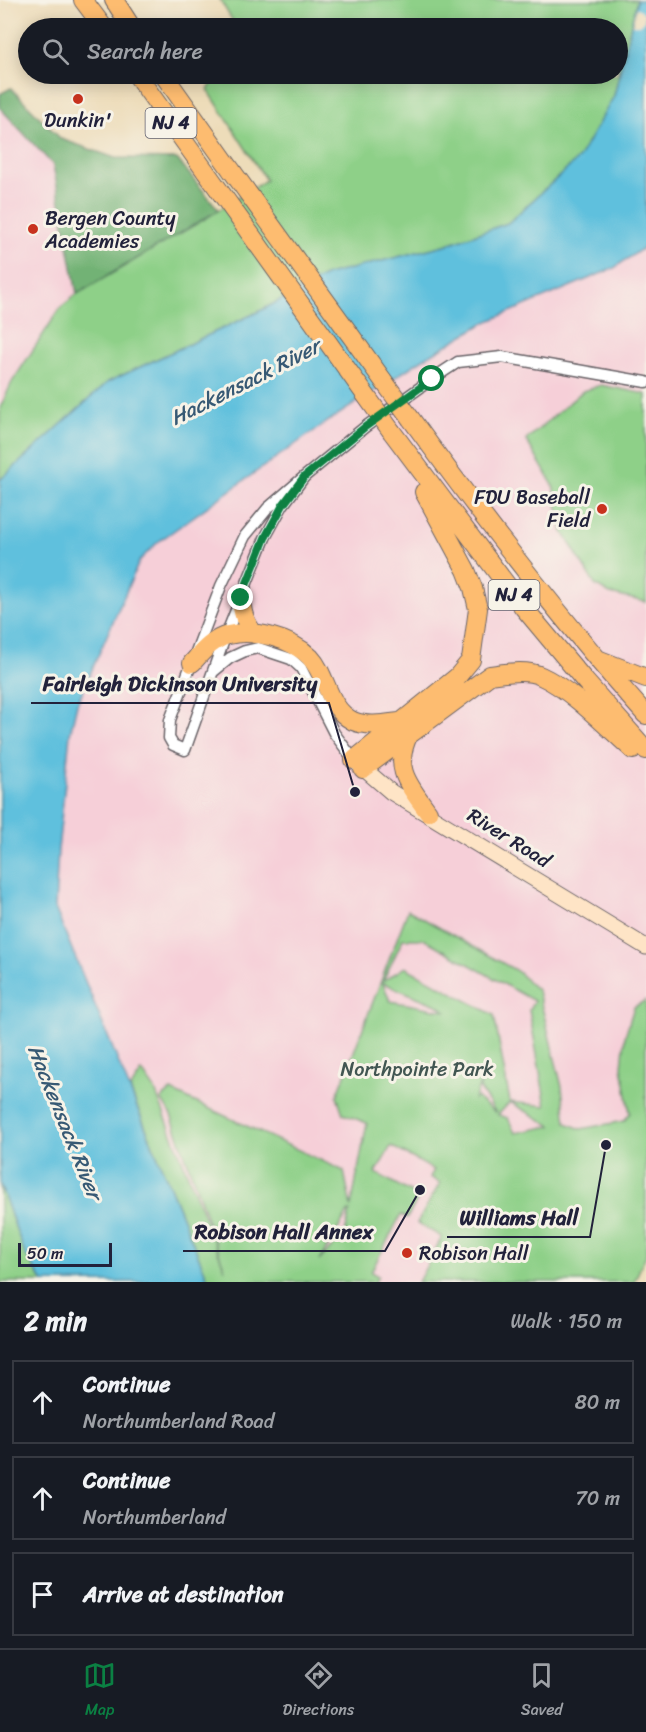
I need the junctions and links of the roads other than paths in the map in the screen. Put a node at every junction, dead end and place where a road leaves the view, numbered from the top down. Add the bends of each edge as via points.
1 (83, 0) edge
2 (114, 0) edge
3 (96, 18) edge
4 (126, 18) edge
5 (143, 84) edge
6 (170, 84) edge
7 (646, 382) edge
8 (392, 432) junction
9 (304, 477) junction
10 (241, 598) junction
11 (254, 634) junction
12 (226, 635) junction
13 (595, 658) junction
14 (192, 663) junction
15 (212, 672) junction
16 (646, 678) edge
17 (646, 715) edge
18 (404, 728) junction
19 (646, 750) edge
20 (646, 760) edge
21 (358, 765) junction
22 (428, 812) junction
23 (646, 947) edge

1 - 3 highway
2 - 4 highway
5 - 8 highway, NJ 4, bridge
6 - 13 highway, NJ 4, bridge via 495,534
7 - 9 street via 502,357 458,362 365,427
8 - 18 highway via 466,570 478,609 471,660
8 - 19 highway, NJ 4 via 524,608
9 - 10 street via 265,538
9 - 14 street via 268,508 244,536
10 - 11 highway via 246,624
10 - 12 street
11 - 12 highway
11 - 18 highway via 271,636 309,657 340,711 353,721
12 - 14 highway
12 - 15 street
13 - 16 highway
13 - 17 highway, NJ 4
14 - 15 street via 170,720 169,738 173,745 185,750
15 - 21 street via 230,658 258,648 291,659 301,668 334,733
18 - 20 highway via 490,675 539,675
18 - 21 highway
18 - 22 highway via 401,761 407,783
21 - 22 main road, River Road via 392,792
22 - 23 main road, River Road

